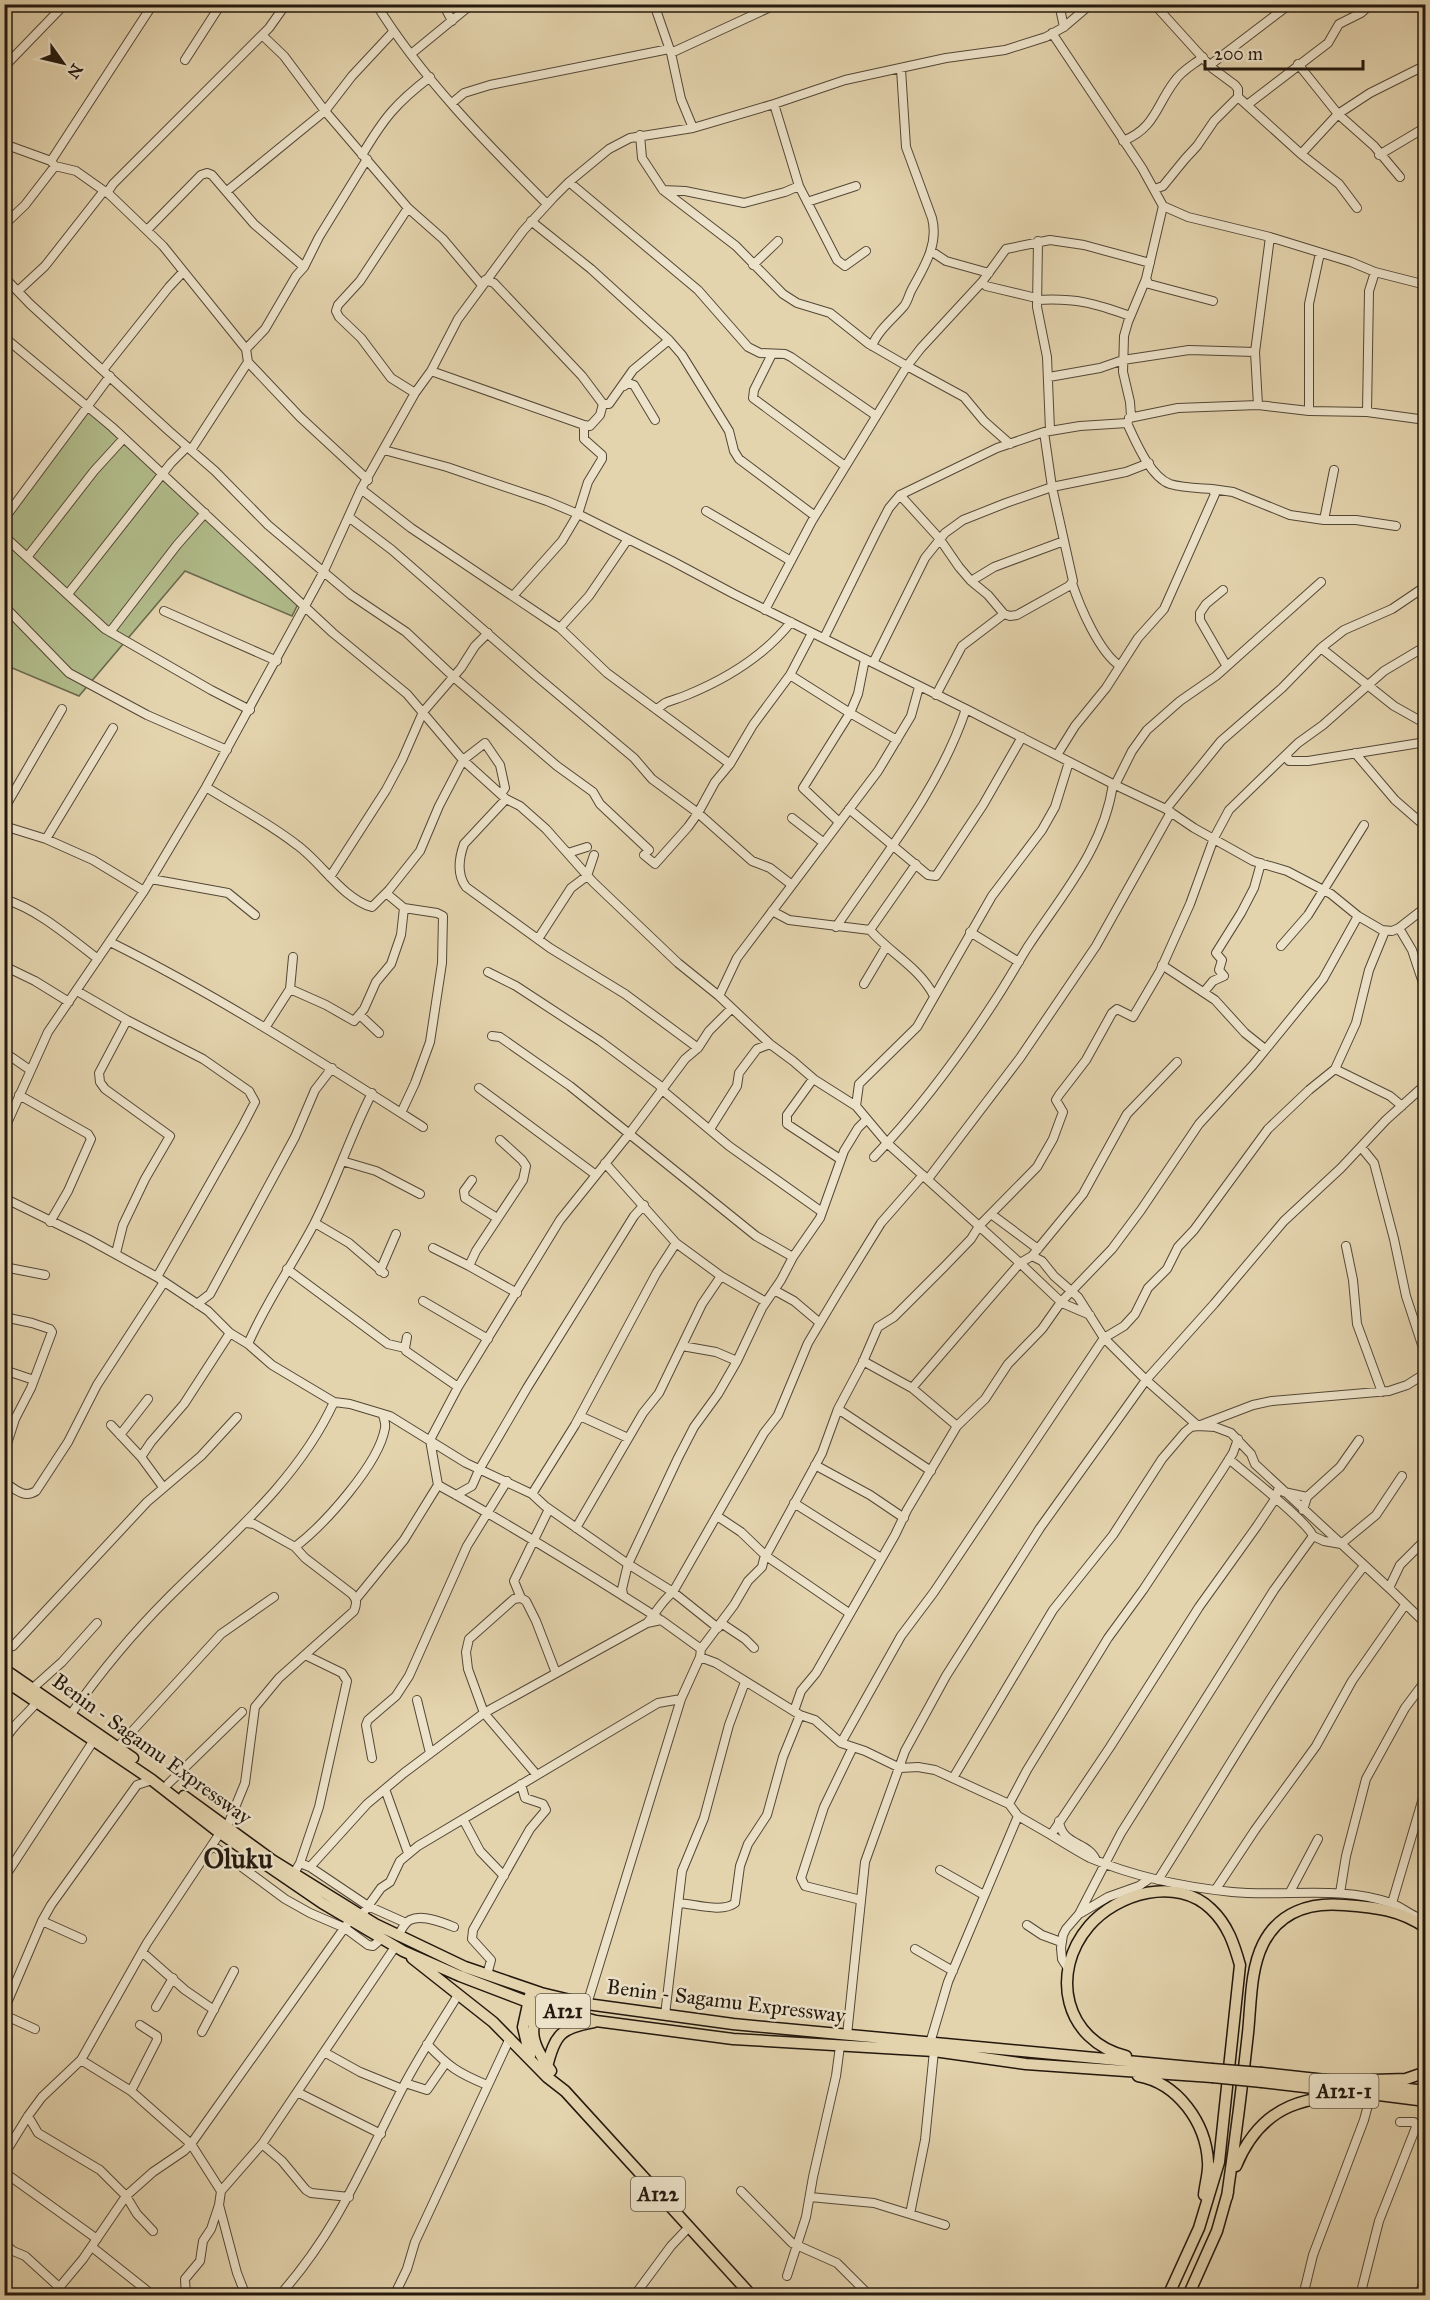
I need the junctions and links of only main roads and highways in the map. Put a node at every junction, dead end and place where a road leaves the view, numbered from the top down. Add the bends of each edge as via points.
1 (4, 1669) edge
2 (4, 1680) edge
3 (115, 1750) junction
4 (224, 1830) junction
5 (352, 1921) junction
6 (1425, 1928) edge
7 (399, 1944) junction
8 (534, 1997) junction
9 (596, 2021) junction
10 (932, 2047) junction
11 (533, 2062) junction
12 (1158, 2065) junction
13 (547, 2067) junction
14 (1096, 2069) junction
15 (1425, 2072) edge
16 (1212, 2073) junction
17 (1262, 2078) junction
18 (1333, 2082) junction
19 (565, 2091) junction
20 (1425, 2091) edge
21 (1371, 2094) junction
22 (1425, 2101) edge
23 (1227, 2197) junction
24 (1199, 2228) junction
25 (1192, 2294) edge
26 (752, 2295) edge
27 (1168, 2295) edge

1 - 3 highway, Benin - Sagamu Expressway / A121 via 71,1714
2 - 3 highway, A121
3 - 4 highway, Benin - Sagamu Expressway / A121 via 168,1785
3 - 4 highway, A121 via 133,1767
4 - 5 highway, A121 via 295,1886
4 - 5 highway, Benin - Sagamu Expressway / A121 via 297,1868
5 - 7 highway, Benin - Sagamu Expressway / A121
5 - 7 highway, A121 via 381,1939
6 - 23 highway via 1402,1914 1375,1907 1311,1905 1277,1925 1263,1944 1255,1973
7 - 8 highway, Benin - Sagamu Expressway / A121 via 487,1975
7 - 8 highway, A121 via 460,1976
7 - 11 highway
8 - 9 highway, A121
8 - 10 highway, Benin - Sagamu Expressway / A121
8 - 11 highway via 523,2027
8 - 13 highway, A122 via 534,2042
9 - 10 highway, A121 via 733,2039
9 - 13 highway via 562,2032 554,2043
10 - 12 highway, Benin - Sagamu Expressway / A121
10 - 14 highway, A121 via 1015,2063
11 - 19 highway, A122
12 - 16 highway, Benin - Sagamu Expressway / A121
12 - 24 highway via 1115,2054 1098,2045 1082,2030 1067,1992 1069,1970 1088,1927 1112,1905 1166,1891 1188,1895 1211,1908 1232,1937 1240,1965 1219,2162
13 - 19 highway, A122
14 - 16 highway, A121
14 - 24 highway via 1145,2077 1185,2103 1206,2143 1208,2164
15 - 18 highway via 1406,2079
16 - 17 highway, A121, bridge
17 - 18 highway, A121-1
17 - 21 highway, A121-1
18 - 20 highway, A121-1
19 - 26 highway, A122
21 - 22 highway, A121-1
21 - 23 highway via 1329,2096 1299,2103 1266,2120 1244,2146
23 - 25 highway
24 - 27 highway

